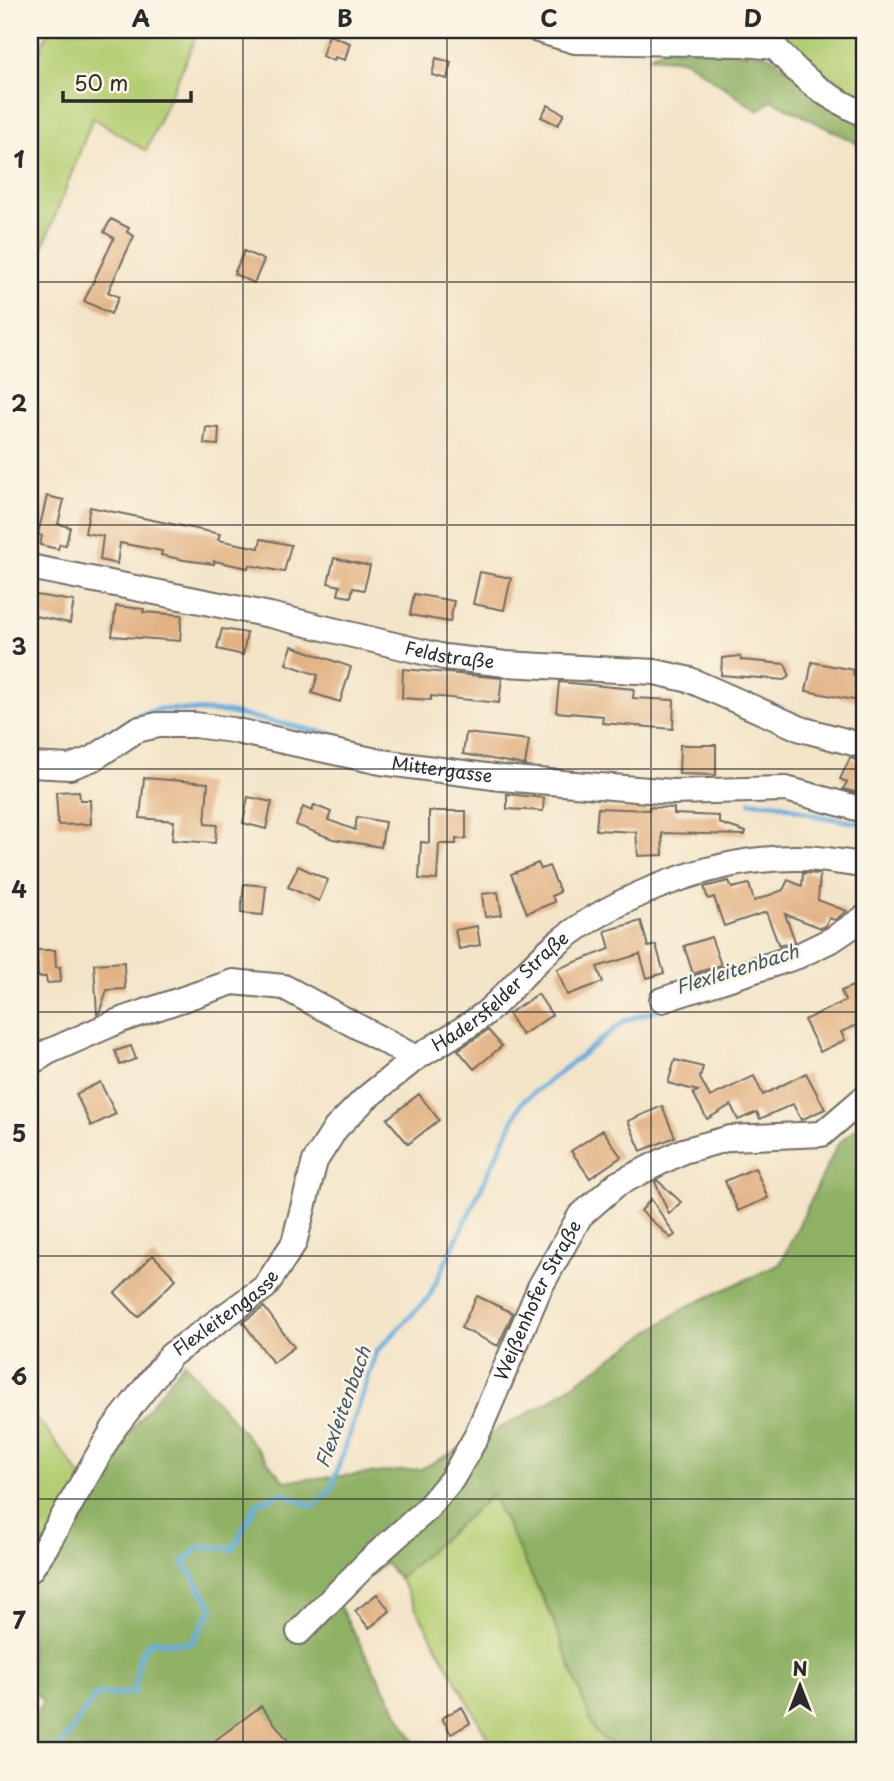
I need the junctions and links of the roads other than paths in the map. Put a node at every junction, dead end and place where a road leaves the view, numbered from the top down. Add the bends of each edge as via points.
1 (538, 30) edge
2 (776, 39) edge
3 (864, 114) edge
4 (30, 567) edge
5 (864, 746) edge
6 (30, 765) edge
7 (864, 810) edge
8 (864, 864) edge
9 (864, 918) edge
10 (662, 1000) dead end
11 (36, 1053) edge
12 (416, 1058) junction
13 (864, 1098) edge
14 (30, 1570) edge
15 (299, 1632) dead end

1 - 2 street via 575,41 752,44
2 - 3 street via 797,73
4 - 5 street, Feldstraße via 270,615 444,657 655,672 691,680 801,729
6 - 7 street, Mittergasse via 70,767 94,758 136,730 158,724 195,725 381,762 475,774 673,792 786,789
8 - 12 street, Hadersfelder Straße via 768,859 663,884 606,910 555,945 483,1015
9 - 10 street via 798,956
11 - 12 street, Hadersfelder Straße via 233,982 284,987
12 - 14 street, Flexleitengasse via 336,1128 315,1161 295,1243 265,1287 171,1355 114,1429
13 - 15 street, Weißenhofer Straße via 822,1134 730,1138 683,1151 617,1184 580,1216 540,1287 476,1437 452,1479 425,1511

